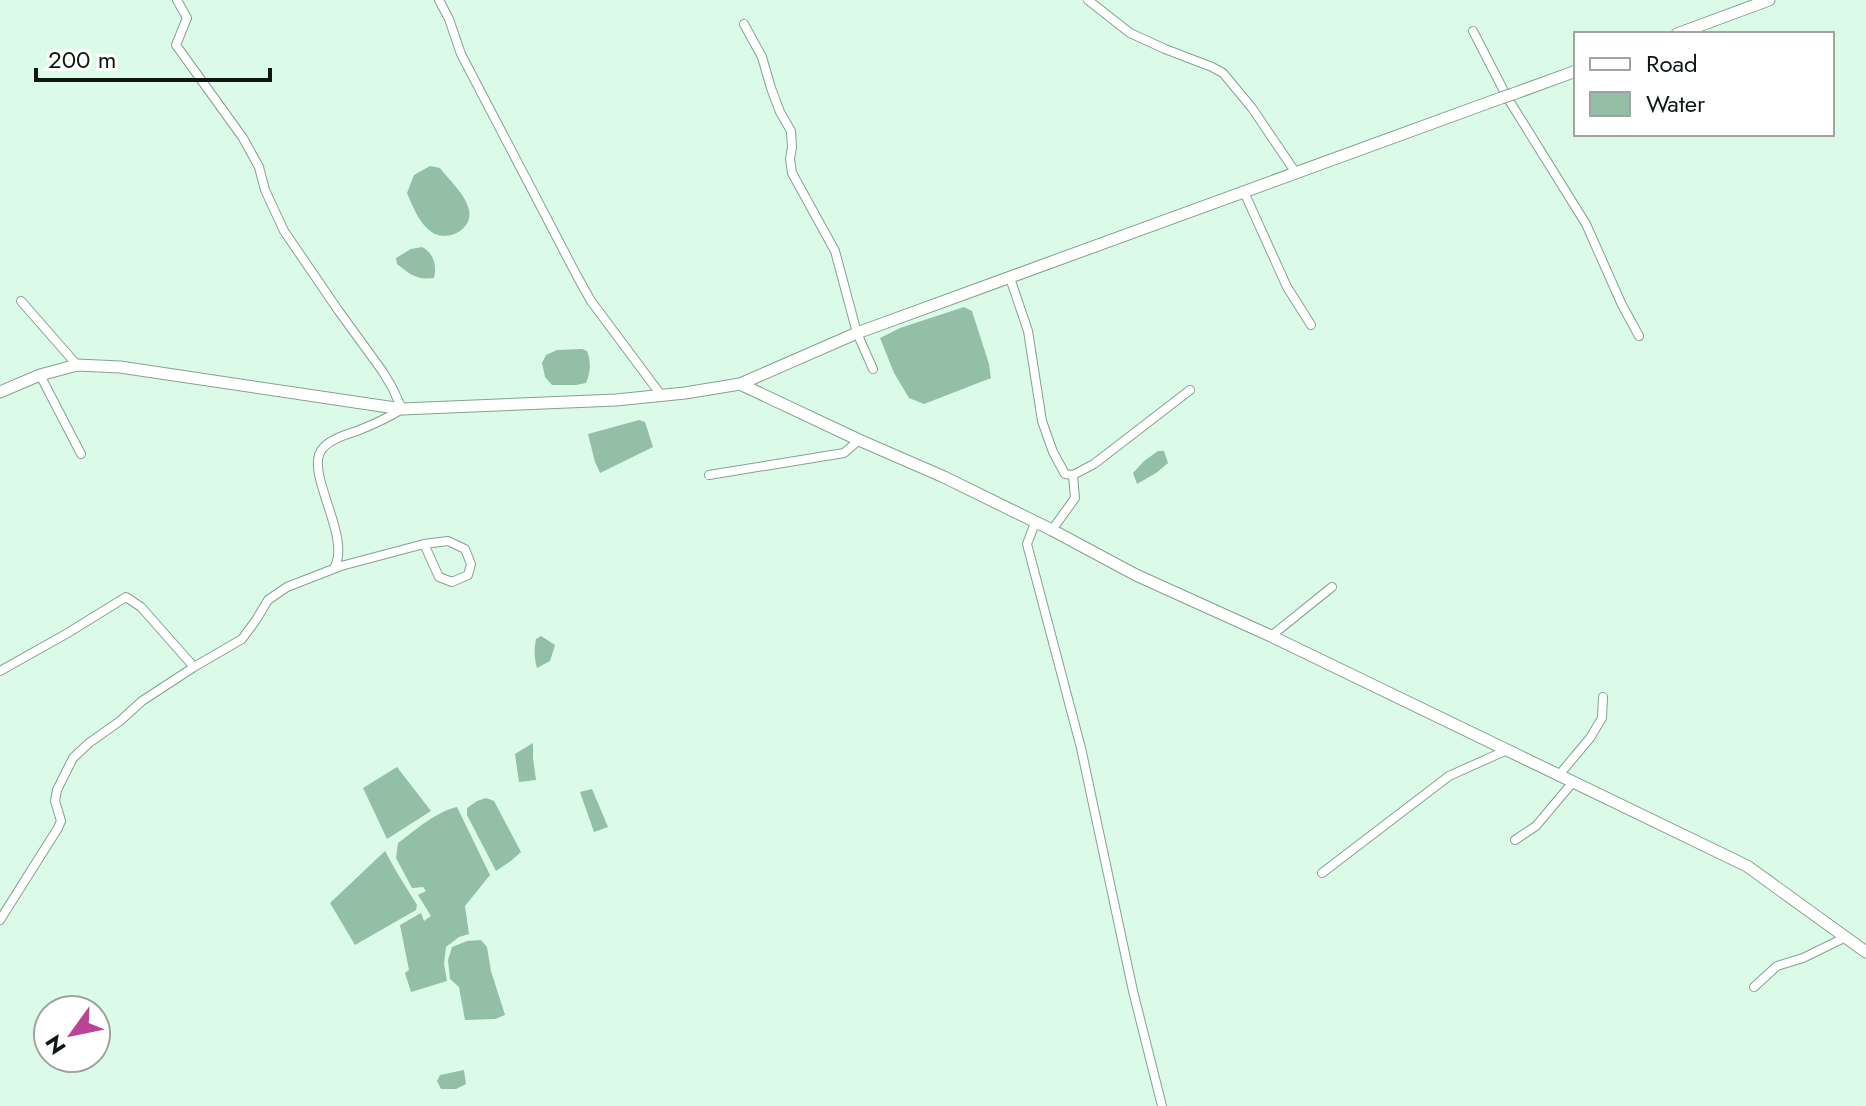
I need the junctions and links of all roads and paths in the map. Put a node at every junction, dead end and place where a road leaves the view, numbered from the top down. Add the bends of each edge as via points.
1 (177, 0) edge
2 (439, 0) edge
3 (1088, 0) edge
4 (1769, 0) edge
5 (744, 24) dead end
6 (1473, 31) dead end
7 (1682, 32) edge
8 (1574, 72) edge
9 (1296, 173) junction
10 (1244, 192) junction
11 (1010, 278) junction
12 (21, 301) dead end
13 (1311, 325) dead end
14 (857, 333) junction
15 (1639, 336) dead end
16 (77, 365) junction
17 (873, 369) dead end
18 (40, 375) junction
19 (740, 384) junction
20 (1190, 390) dead end
21 (0, 392) edge
22 (661, 395) junction
23 (402, 409) junction
24 (859, 440) junction
25 (81, 454) dead end
26 (709, 475) dead end
27 (1073, 475) junction
28 (1035, 523) junction
29 (1052, 530) junction
30 (424, 544) junction
31 (334, 569) junction
32 (1332, 587) dead end
33 (1271, 636) junction
34 (194, 667) junction
35 (0, 671) edge
36 (1603, 697) dead end
37 (1507, 750) junction
38 (1559, 775) junction
39 (1573, 782) junction
40 (1515, 840) dead end
41 (1322, 873) dead end
42 (0, 920) edge
43 (1846, 937) junction
44 (1866, 952) edge
45 (1754, 987) dead end
46 (1162, 1106) edge

1 - 23 street via 187,18 176,45 243,138 284,231 383,372
2 - 22 street via 461,54 591,301
3 - 9 street via 1130,33 1223,73
4 - 7 main road
5 - 14 street via 791,131 792,173 835,251
6 - 15 street via 1507,97 1586,224
8 - 9 main road, bridge
9 - 10 main road
10 - 11 main road
10 - 13 street via 1287,287
11 - 14 main road
11 - 27 street via 1028,331 1042,421 1059,464 1065,474
12 - 16 street
14 - 17 street
14 - 19 main road
16 - 18 main road
16 - 23 main road
18 - 21 main road
18 - 25 street
19 - 22 main road
19 - 24 main road
20 - 27 street
22 - 23 main road
23 - 31 street via 337,438 318,457 335,526 339,560
24 - 26 street via 844,453
24 - 28 main road
27 - 29 street via 1075,498
28 - 29 main road
28 - 46 street via 1027,544 1081,748
29 - 33 main road
30 - 30 street via 439,577 452,582 468,575 471,564 465,549 448,541
30 - 31 street
31 - 34 street via 268,600 242,639
32 - 33 street
33 - 37 main road
34 - 35 street via 126,597
34 - 42 street via 142,701 73,758 57,790 58,828
36 - 38 street via 1602,718
37 - 38 main road
37 - 41 street via 1449,776
38 - 39 main road
39 - 40 street via 1536,826
39 - 43 main road via 1747,866
43 - 44 main road
43 - 45 street via 1777,966

